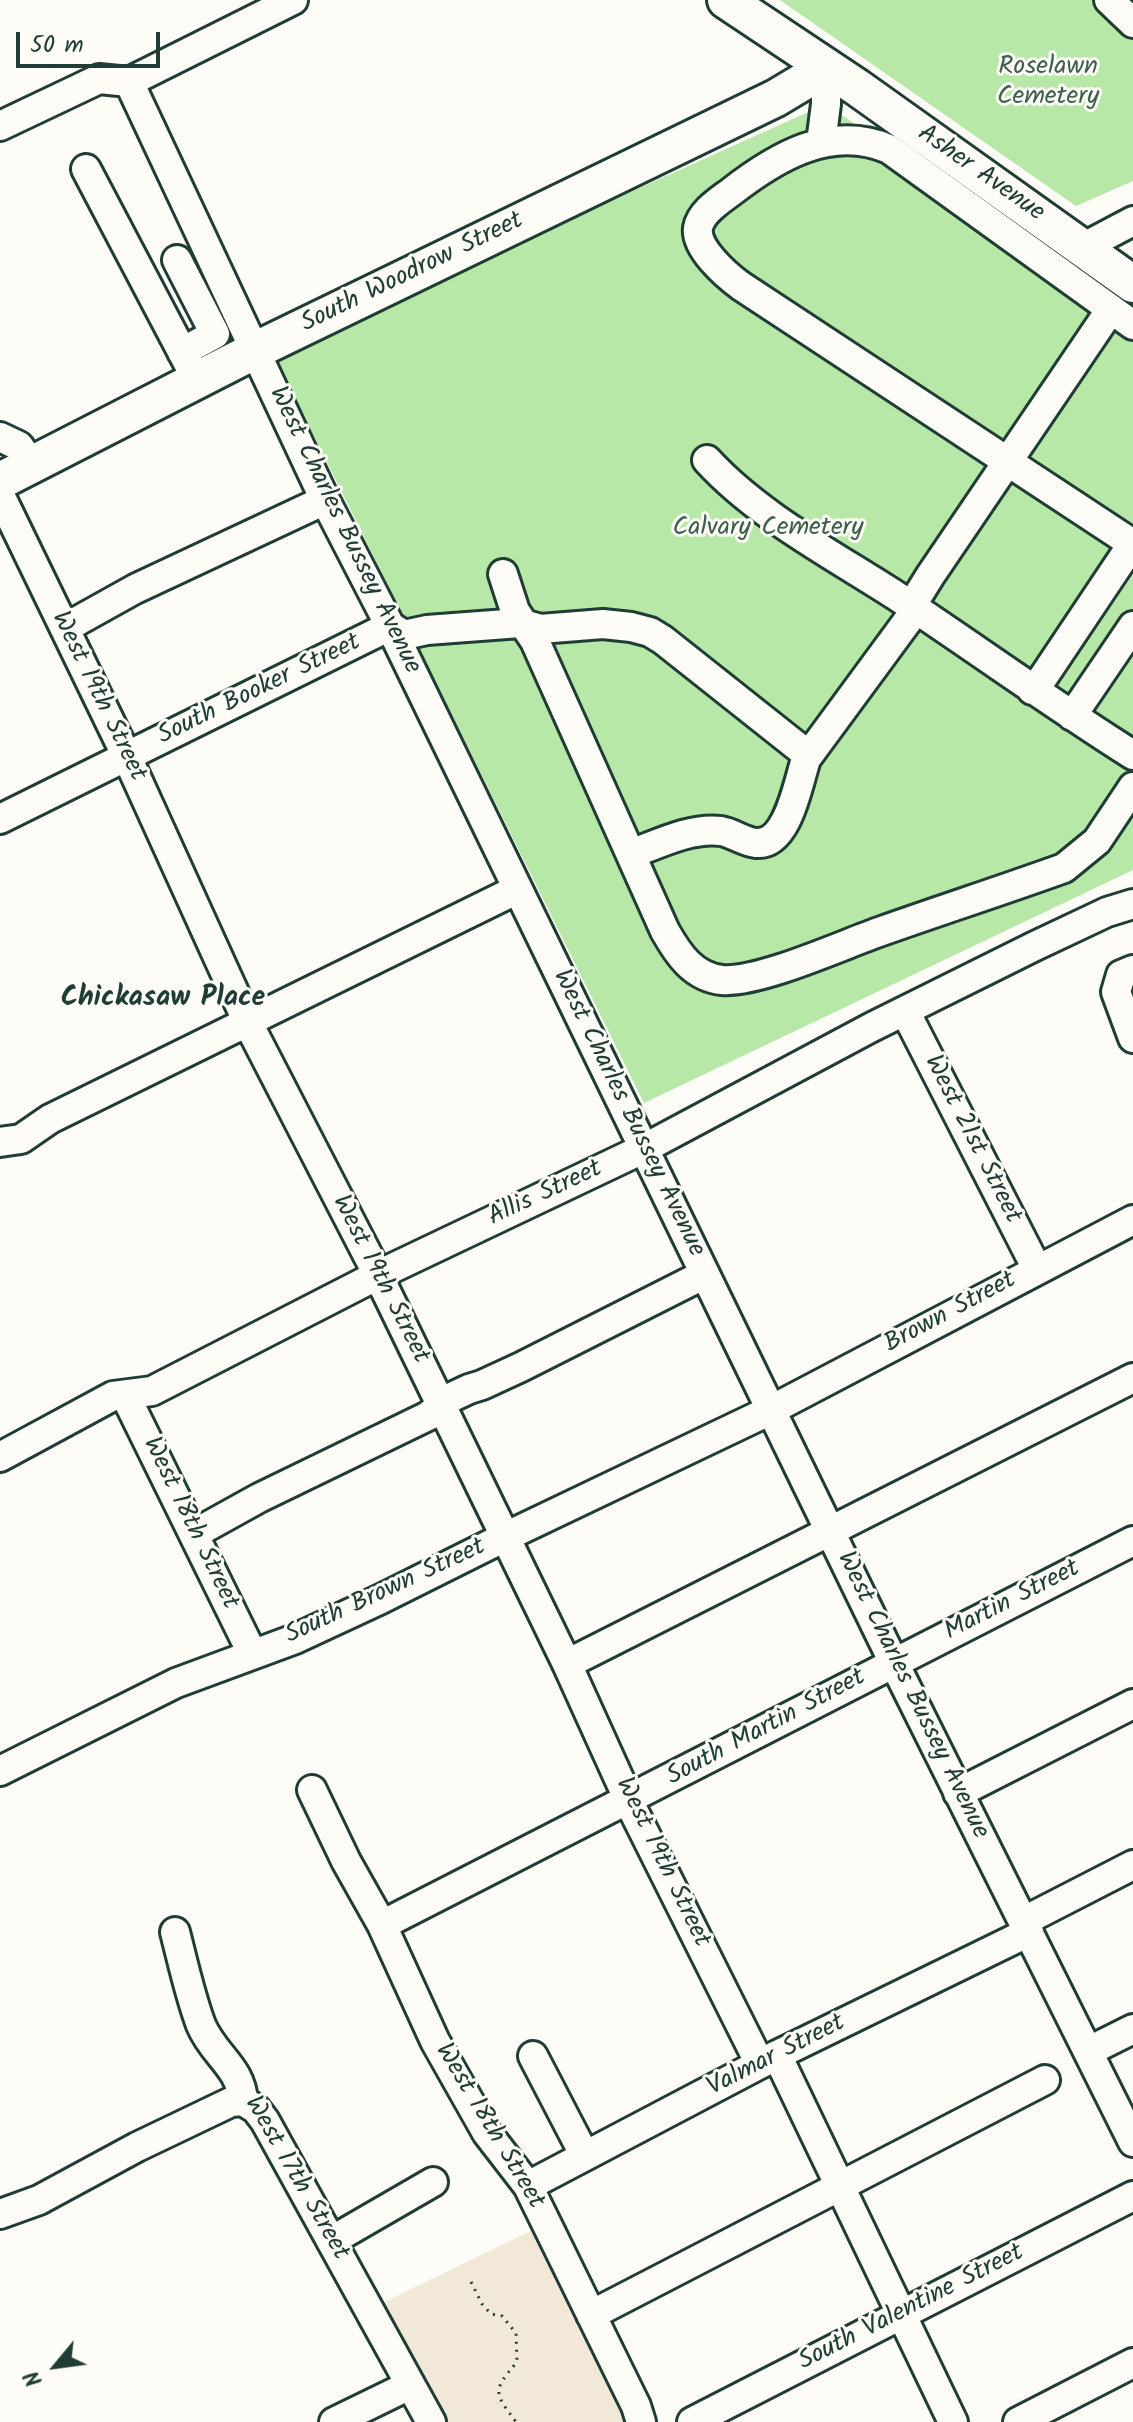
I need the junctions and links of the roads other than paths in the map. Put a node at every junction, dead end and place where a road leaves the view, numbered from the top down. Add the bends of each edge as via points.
1 (293, 0) edge
2 (726, 0) edge
3 (1109, 0) edge
4 (1133, 23) edge
5 (826, 68) junction
6 (129, 82) junction
7 (0, 126) edge
8 (821, 143) junction
9 (86, 169) dead end
10 (1133, 221) edge
11 (1082, 248) junction
12 (177, 260) dead end
13 (1126, 306) edge
14 (254, 351) junction
15 (190, 366) junction
16 (0, 437) edge
17 (707, 460) dead end
18 (1008, 461) junction
19 (31, 464) junction
20 (0, 481) edge
21 (0, 495) edge
22 (325, 500) junction
23 (1133, 544) edge
24 (503, 574) dead end
25 (913, 607) junction
26 (520, 623) junction
27 (390, 626) junction
28 (1133, 626) edge
29 (65, 628) junction
30 (1032, 690) junction
31 (1072, 716) junction
32 (1133, 755) edge
33 (127, 757) junction
34 (806, 759) junction
35 (1133, 787) edge
36 (0, 819) edge
37 (631, 854) junction
38 (516, 890) junction
39 (1133, 904) edge
40 (1133, 970) edge
41 (905, 1011) junction
42 (248, 1023) junction
43 (1133, 1038) edge
44 (0, 1142) edge
45 (645, 1148) junction
46 (1133, 1220) edge
47 (1037, 1269) junction
48 (705, 1274) junction
49 (378, 1275) junction
50 (1133, 1378) edge
51 (125, 1395) junction
52 (442, 1406) junction
53 (771, 1410) junction
54 (0, 1457) edge
55 (831, 1533) junction
56 (194, 1534) junction
57 (505, 1537) junction
58 (1133, 1541) edge
59 (252, 1653) junction
60 (894, 1663) junction
61 (567, 1664) junction
62 (1133, 1704) edge
63 (0, 1771) edge
64 (312, 1790) dead end
65 (958, 1793) junction
66 (629, 1801) junction
67 (1133, 1865) edge
68 (382, 1925) junction
69 (1027, 1927) junction
70 (175, 1932) dead end
71 (1133, 2029) edge
72 (1089, 2051) junction
73 (533, 2056) dead end
74 (769, 2060) junction
75 (1045, 2080) dead end
76 (243, 2101) junction
77 (1133, 2142) edge
78 (585, 2156) junction
79 (433, 2182) dead end
80 (840, 2185) junction
81 (528, 2186) junction
82 (1133, 2196) edge
83 (0, 2214) edge
84 (331, 2241) junction
85 (591, 2315) junction
86 (901, 2315) junction
87 (1133, 2363) edge
88 (410, 2385) junction
89 (334, 2422) edge
90 (431, 2422) edge
91 (641, 2422) edge
92 (692, 2422) edge
93 (953, 2422) edge
94 (1018, 2422) edge

1 - 6 street
2 - 5 main road, Asher Avenue
3 - 4 street
5 - 8 street
5 - 11 main road, Asher Avenue
5 - 14 main road, South Woodrow Street via 776,98
6 - 7 street via 99,79
6 - 14 street, West Charles Bussey Avenue
8 - 13 street via 861,141 889,149
8 - 18 street via 778,159 710,209 698,227 705,249 741,286
9 - 15 street
10 - 11 street
11 - 13 main road, Asher Avenue
12 - 15 street via 215,334
13 - 18 street
14 - 15 main road, South Woodrow Street
14 - 22 street, West Charles Bussey Avenue
15 - 19 main road, South Woodrow Street
16 - 19 street via 19,446
17 - 25 street via 761,507
18 - 23 street
18 - 25 street
19 - 20 main road, South Woodrow Street
21 - 29 street, West 19th Street
22 - 27 street, West Charles Bussey Avenue
22 - 29 street via 135,589
23 - 30 street
24 - 26 street
25 - 30 street
25 - 34 street
26 - 27 street via 404,635
26 - 34 street via 540,629 603,624 650,632 803,751
26 - 37 street via 535,641
27 - 33 street, South Booker Street
27 - 38 street, West Charles Bussey Avenue
28 - 31 street
29 - 33 street, West 19th Street
30 - 31 street
31 - 32 street
33 - 36 street, South Booker Street
33 - 42 street, West 19th Street
34 - 37 street via 786,822 771,841 755,843 705,831
35 - 37 street via 1097,841 1064,868 737,979 710,977 680,957
38 - 42 street
38 - 45 street, West Charles Bussey Avenue
39 - 41 street, Allis Street via 1066,931
40 - 43 street via 1121,975 1116,992
41 - 45 street, Allis Street
41 - 47 street, West 21st Street
42 - 44 street via 50,1119 21,1139
42 - 49 street, West 19th Street
45 - 48 street, West Charles Bussey Avenue
45 - 49 street, Allis Street
46 - 47 street, Brown Street
47 - 53 street, Brown Street
48 - 52 street
48 - 53 street, West Charles Bussey Avenue
49 - 51 street, Allis Street via 152,1391
49 - 52 street, West 19th Street
50 - 55 street
51 - 54 street, Allis Street via 113,1396
51 - 56 street, West 18th Street
52 - 56 street
52 - 57 street, West 19th Street
53 - 55 street, West Charles Bussey Avenue
53 - 57 street, South Brown Street
55 - 60 street, West Charles Bussey Avenue
55 - 61 street
56 - 59 street, West 18th Street
57 - 59 street, South Brown Street via 295,1639
57 - 61 street, West 19th Street
58 - 60 street, Martin Street
59 - 63 street, South Brown Street via 176,1683
60 - 65 street, West Charles Bussey Avenue
60 - 66 street, South Martin Street
61 - 66 street, West 19th Street
62 - 65 street
64 - 68 street, West 18th Street
65 - 69 street, West Charles Bussey Avenue
66 - 68 street, South Martin Street
66 - 74 street, West 19th Street
67 - 69 street, Valmar Street
68 - 81 street, West 18th Street via 435,2041 479,2120
69 - 72 street, West Charles Bussey Avenue
69 - 74 street, Valmar Street
70 - 76 street, West 17th Street via 201,2023 210,2043 240,2079
71 - 72 street
72 - 77 street, West Charles Bussey Avenue
73 - 78 street
74 - 78 street, Valmar Street
74 - 80 street, West 19th Street
75 - 80 street
76 - 83 street via 231,2102 39,2200
76 - 84 street, West 17th Street via 265,2121
78 - 81 street, Valmar Street
79 - 84 street
80 - 85 street
80 - 86 street, West 19th Street
81 - 85 street, West 18th Street
82 - 86 street, South Valentine Street
84 - 88 street, West 17th Street
85 - 91 street, West 18th Street
86 - 92 street, South Valentine Street
86 - 93 street, West 19th Street
87 - 94 street
88 - 89 street
88 - 90 street, West 17th Street

